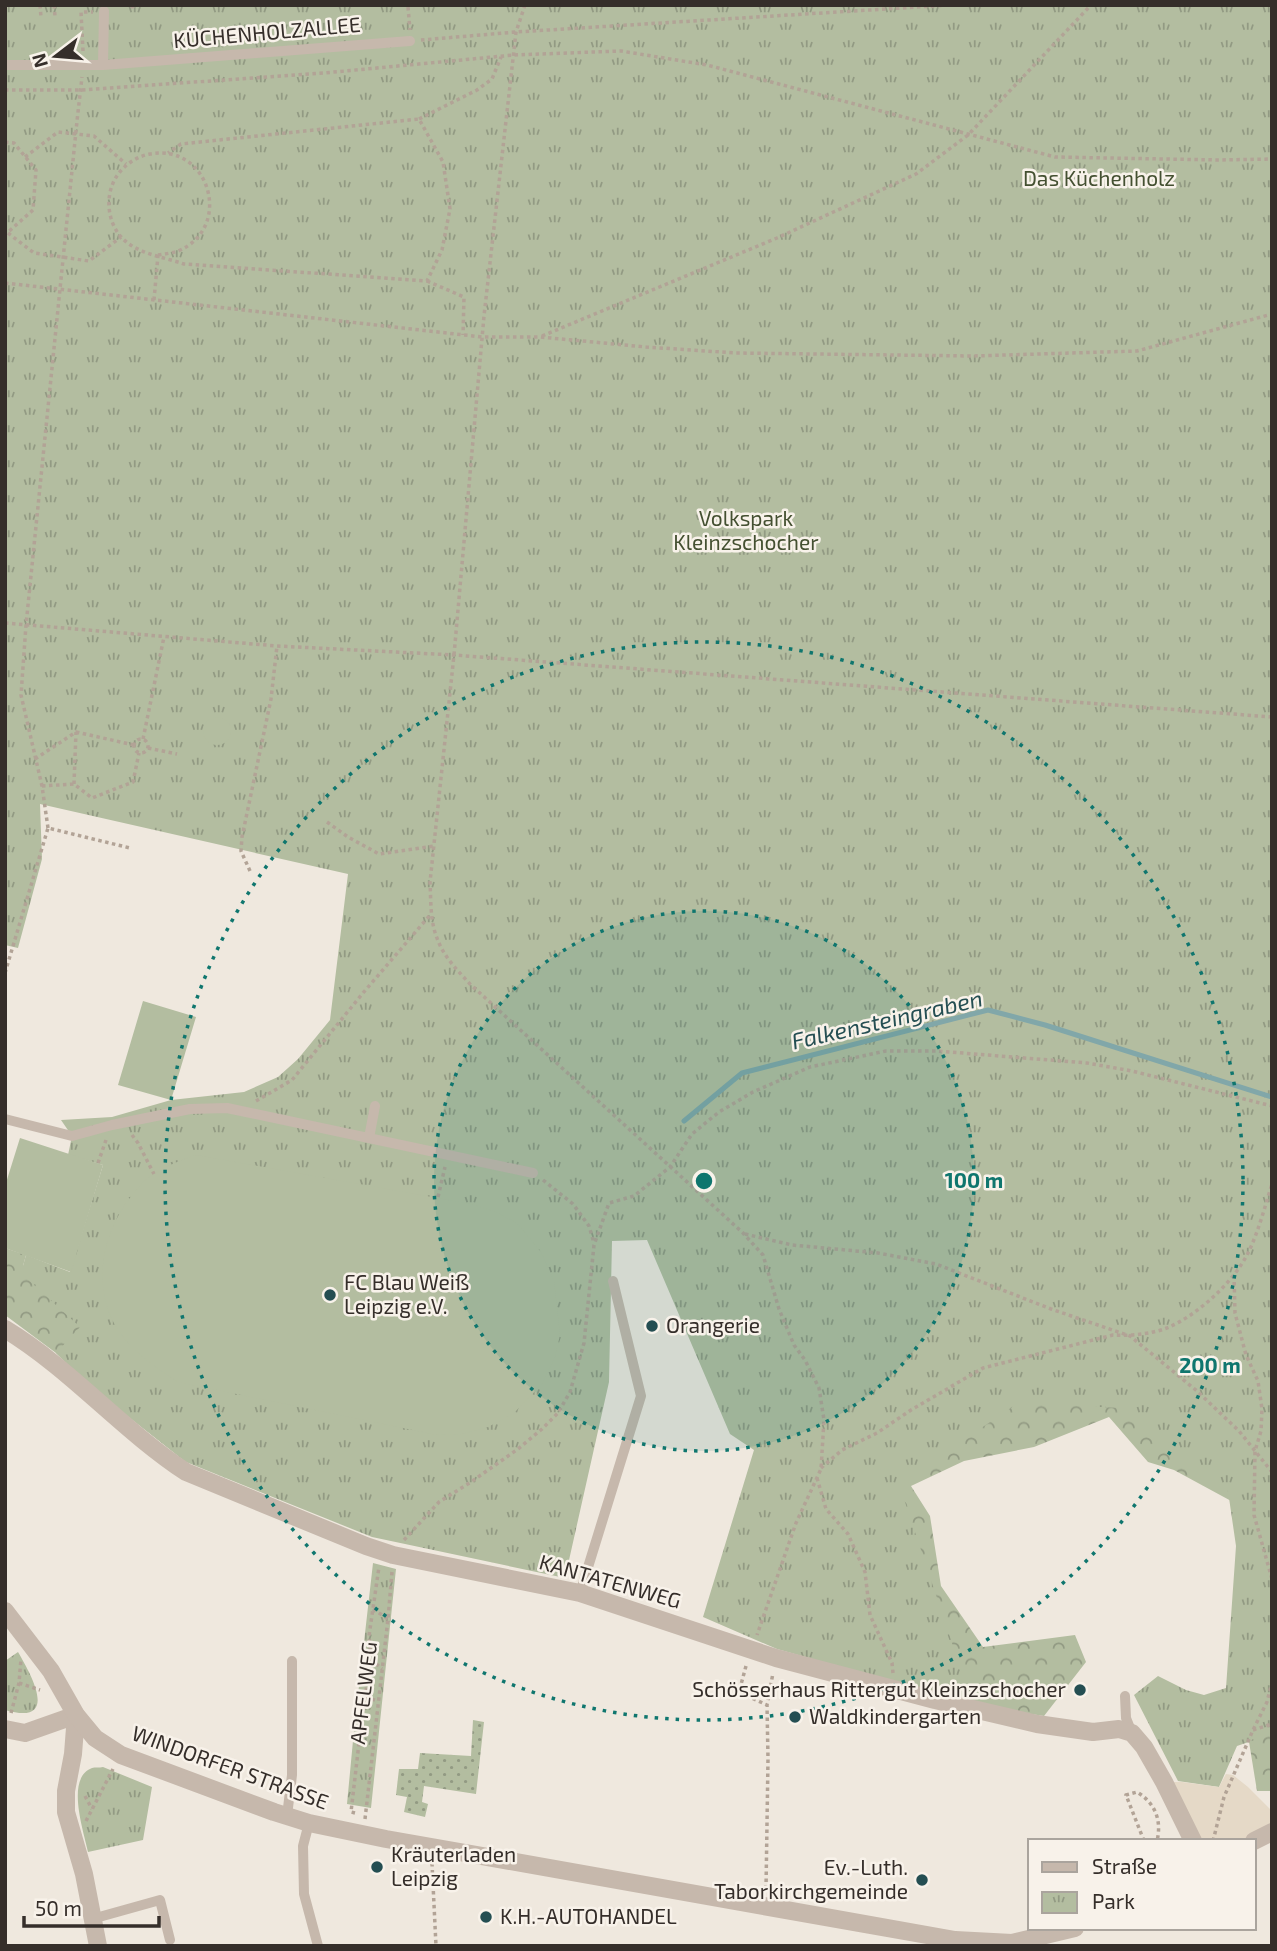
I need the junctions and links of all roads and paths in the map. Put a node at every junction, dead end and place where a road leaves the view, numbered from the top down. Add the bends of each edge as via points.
1 (40, 5) edge
2 (54, 5) edge
3 (525, 5) edge
4 (950, 5) edge
5 (1091, 5) edge
6 (408, 7) dead end
7 (104, 11) dead end
8 (55, 16) dead end
9 (41, 18) dead end
10 (82, 32) dead end
11 (516, 32) junction
12 (410, 41) junction
13 (514, 55) junction
14 (501, 57) junction
15 (5, 65) edge
16 (103, 65) junction
17 (84, 66) junction
18 (5, 90) edge
19 (81, 90) junction
20 (418, 119) junction
21 (75, 134) junction
22 (968, 135) junction
23 (5, 142) edge
24 (167, 153) junction
25 (25, 157) junction
26 (1272, 159) edge
27 (127, 164) junction
28 (6, 233) edge
29 (121, 237) junction
30 (158, 255) junction
31 (63, 258) junction
32 (427, 281) junction
33 (5, 284) edge
34 (60, 290) junction
35 (154, 300) junction
36 (1272, 314) edge
37 (463, 335) junction
38 (482, 337) junction
39 (540, 337) junction
40 (5, 623) edge
41 (26, 625) junction
42 (164, 637) junction
43 (277, 646) junction
44 (454, 655) junction
45 (1272, 716) edge
46 (76, 732) junction
47 (143, 739) junction
48 (134, 745) junction
49 (148, 748) junction
50 (139, 752) junction
51 (177, 754) dead end
52 (35, 759) junction
53 (74, 784) junction
54 (42, 786) junction
55 (327, 822) dead end
56 (48, 828) junction
57 (434, 846) junction
58 (130, 848) dead end
59 (250, 871) dead end
60 (432, 913) junction
61 (5, 973) edge
62 (375, 1106) dead end
63 (1272, 1106) edge
64 (227, 1108) junction
65 (5, 1119) edge
66 (117, 1124) junction
67 (369, 1138) junction
68 (447, 1155) junction
69 (98, 1163) dead end
70 (670, 1167) junction
71 (534, 1173) joint
72 (154, 1174) dead end
73 (1272, 1184) edge
74 (438, 1197) dead end
75 (743, 1233) junction
76 (594, 1245) junction
77 (1234, 1275) junction
78 (613, 1280) dead end
79 (5, 1329) edge
80 (1130, 1336) junction
81 (1255, 1451) junction
82 (821, 1469) junction
83 (1272, 1472) edge
84 (817, 1476) junction
85 (387, 1553) junction
86 (1272, 1579) edge
87 (580, 1593) junction
88 (373, 1609) junction
89 (5, 1611) edge
90 (388, 1619) junction
91 (24, 1635) junction
92 (751, 1649) junction
93 (776, 1658) junction
94 (371, 1659) junction
95 (292, 1661) dead end
96 (382, 1669) junction
97 (1272, 1682) edge
98 (893, 1688) junction
99 (1125, 1696) dead end
100 (365, 1697) junction
101 (379, 1701) junction
102 (766, 1705) junction
103 (76, 1715) junction
104 (1272, 1724) edge
105 (6, 1729) edge
106 (1253, 1730) junction
107 (1132, 1733) junction
108 (121, 1755) junction
109 (365, 1815) junction
110 (287, 1816) junction
111 (309, 1823) junction
112 (1272, 1832) edge
113 (363, 1835) junction
114 (1145, 1839) edge
115 (1157, 1839) edge
116 (1192, 1839) edge
117 (1214, 1839) edge
118 (1256, 1840) edge
119 (76, 1843) junction
120 (431, 1847) junction
121 (766, 1907) junction
122 (92, 1919) junction
123 (1067, 1930) edge
124 (170, 1940) dead end
125 (1012, 1944) edge
126 (98, 1946) edge
127 (318, 1946) edge
128 (436, 1946) edge

1 - 9 path
2 - 8 path
3 - 11 path
4 - 11 path
5 - 22 path
6 - 12 path
7 - 16 lane
10 - 17 path
11 - 12 path
11 - 13 path
12 - 16 lane, KÜCHENHOLZALLEE
13 - 14 path
13 - 22 path via 621,51 707,65
13 - 38 path
14 - 19 path
14 - 20 path via 492,79
15 - 17 lane, KÜCHENHOLZALLEE
16 - 17 lane, KÜCHENHOLZALLEE
17 - 19 path
18 - 19 path
19 - 21 path
20 - 24 path via 181,144
20 - 32 path via 443,162 450,209 442,250
21 - 25 path via 58,132
21 - 27 path via 94,136
21 - 31 path
22 - 26 path via 1055,157
22 - 39 path via 916,174
23 - 25 path via 14,143
24 - 27 path via 143,155
24 - 30 path via 198,171 209,191 209,215 187,247
25 - 28 path via 36,170 33,210
27 - 29 path via 112,185 108,203
28 - 31 path via 34,253
29 - 30 path via 138,250
29 - 31 path via 89,261
30 - 32 path via 184,264
30 - 35 path
31 - 34 path
32 - 37 path via 464,297
33 - 34 path
34 - 35 path
34 - 41 path
35 - 37 path
36 - 39 path via 1123,352 973,356 736,353
37 - 38 path
38 - 39 path
38 - 44 path
40 - 41 path
41 - 42 path
41 - 52 path via 21,695
42 - 43 path
42 - 47 path
43 - 44 path
43 - 59 path via 271,699 242,837 241,851
44 - 45 path
44 - 57 path
46 - 48 path
46 - 52 path
46 - 53 path
47 - 48 path
47 - 49 path
48 - 50 path
49 - 50 path
49 - 51 path
50 - 53 path via 133,782 92,798
52 - 54 path
53 - 54 path
54 - 56 path
55 - 57 path via 379,854
56 - 58 path
56 - 61 path
57 - 60 path
60 - 64 path via 292,1080 255,1102
60 - 70 path via 436,937 470,984
62 - 67 lane
63 - 70 path via 1087,1063 886,1051 810,1067 752,1091 692,1134
64 - 66 lane via 190,1109
64 - 67 lane
65 - 66 lane via 72,1136
66 - 69 path
66 - 72 path via 138,1143
67 - 68 lane
68 - 71 lane
68 - 74 path
70 - 75 path
70 - 76 path via 634,1196 609,1203
71 - 76 path via 573,1204 589,1226
73 - 77 path via 1249,1251
75 - 80 path via 792,1245 878,1253 936,1265
75 - 82 path via 763,1255 794,1345 819,1388 824,1420
76 - 85 path via 584,1343 570,1392 558,1413 518,1449 439,1502
77 - 80 path via 1200,1308 1166,1328
77 - 81 path via 1235,1313 1258,1381 1262,1409
78 - 87 lane via 641,1396
79 - 85 street, KANTATENWEG via 31,1345 186,1472
80 - 81 path via 1197,1391
80 - 82 path via 1114,1335 983,1368 842,1450
81 - 83 path
81 - 86 path via 1254,1515
82 - 84 path
84 - 92 path
84 - 98 path via 826,1509 848,1534 865,1572 870,1615 892,1663
85 - 87 street, KANTATENWEG
85 - 88 path
85 - 90 path, APFELWEG
87 - 92 street, KANTATENWEG
88 - 90 path
88 - 94 path
89 - 91 street, WINDORFER STRASSE
90 - 96 path, APFELWEG
91 - 103 street, WINDORFER STRASSE
91 - 105 path via 19,1683
92 - 93 street, KANTATENWEG
92 - 102 path via 739,1692
93 - 98 street, KANTATENWEG
93 - 102 path
94 - 96 path
94 - 100 path
95 - 110 lane via 292,1775
96 - 101 path, APFELWEG
97 - 106 path via 1268,1702
98 - 107 street, KANTATENWEG via 1037,1724
99 - 107 lane
100 - 101 path
100 - 109 path via 351,1812
101 - 109 path, APFELWEG
102 - 121 path
103 - 105 street via 25,1733
103 - 108 street, WINDORFER STRASSE via 95,1738
103 - 119 street via 66,1791 66,1812
104 - 106 path
106 - 117 path via 1224,1797
107 - 116 street via 1164,1782
108 - 110 street, WINDORFER STRASSE
108 - 119 path
109 - 113 path, APFELWEG
110 - 111 street, WINDORFER STRASSE
111 - 113 street, WINDORFER STRASSE
111 - 127 lane via 303,1846 304,1894
112 - 118 street
113 - 120 street, WINDORFER STRASSE
114 - 115 path via 1126,1795 1137,1792 1147,1799 1156,1815
119 - 122 street
120 - 121 street, WINDORFER STRASSE
120 - 128 path
121 - 125 street, WINDORFER STRASSE via 955,1940
122 - 124 lane via 160,1900
122 - 126 street
123 - 125 street, WINDORFER STRASSE

